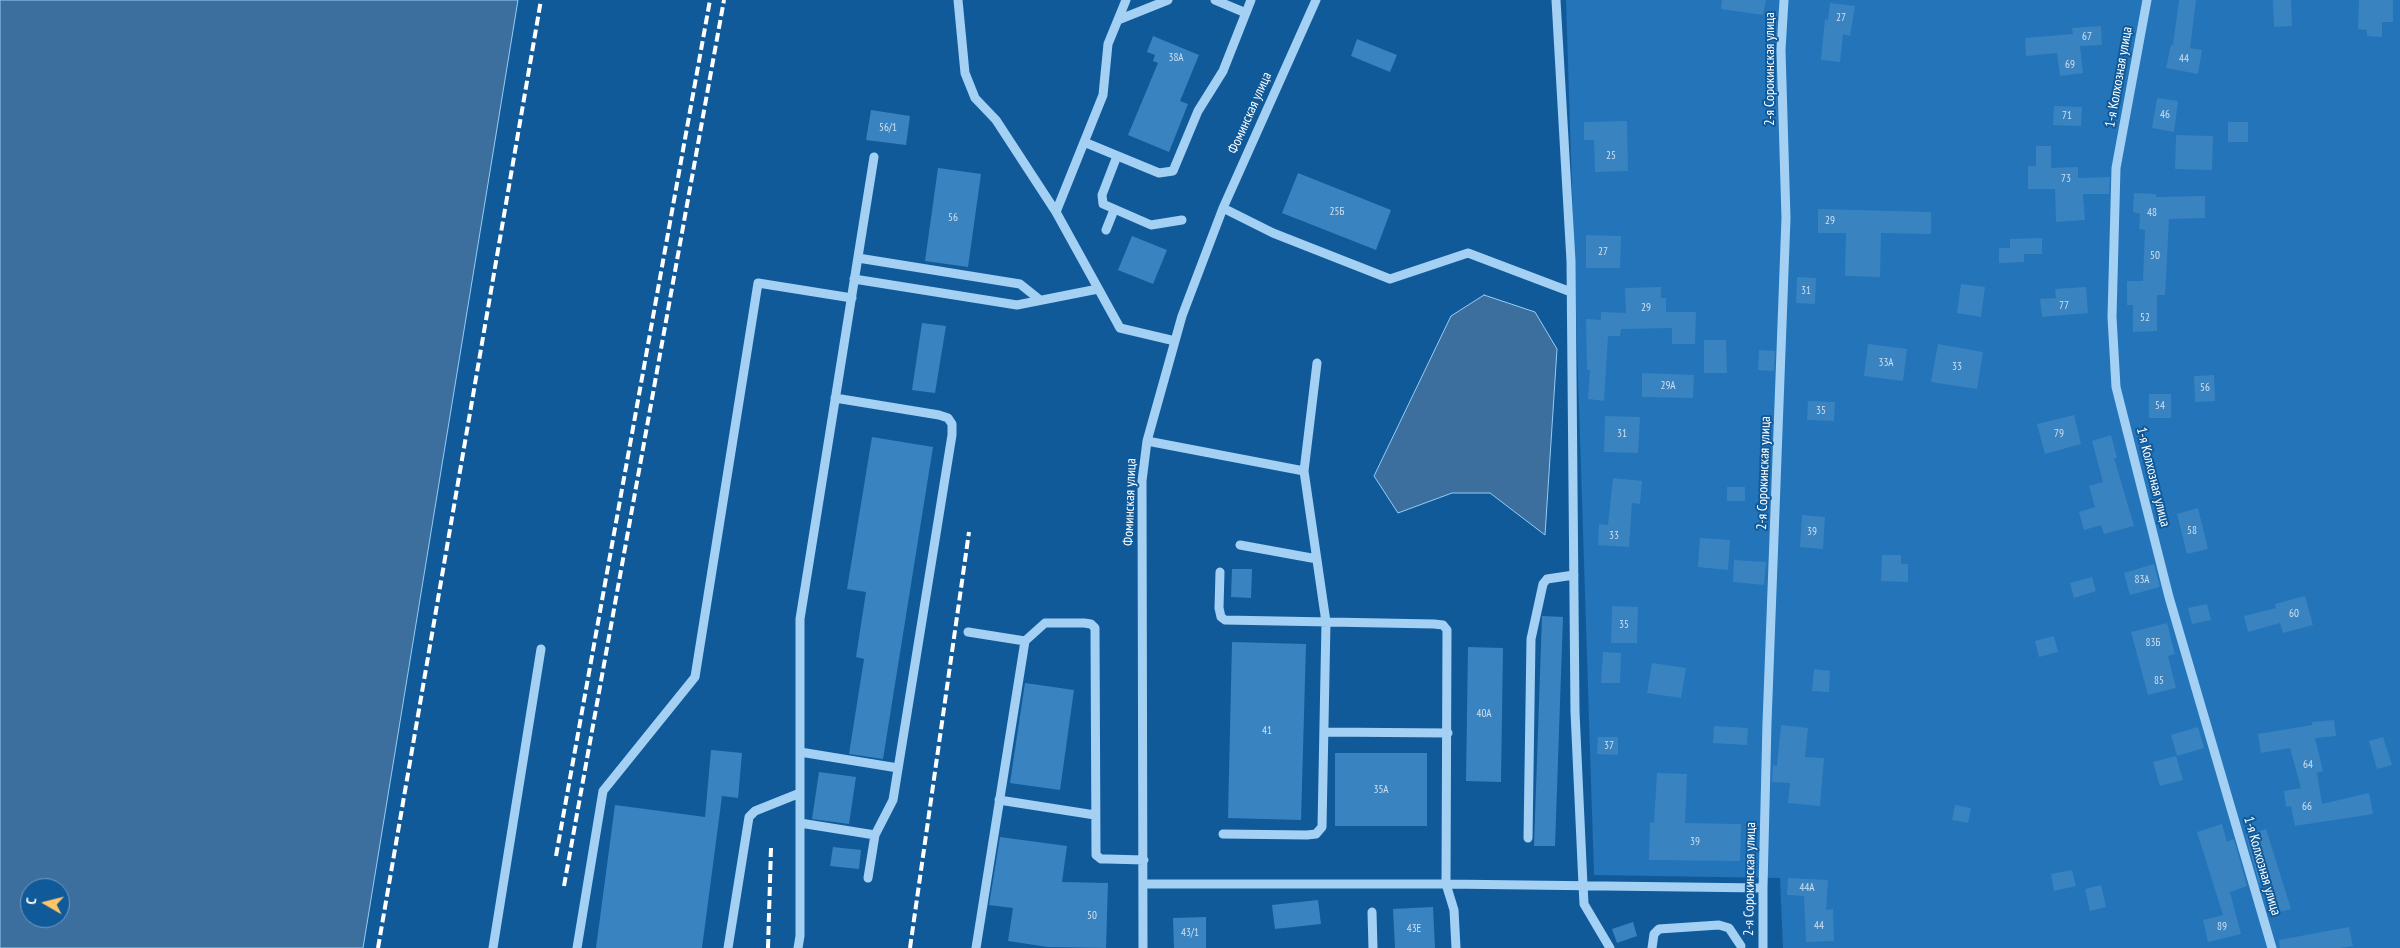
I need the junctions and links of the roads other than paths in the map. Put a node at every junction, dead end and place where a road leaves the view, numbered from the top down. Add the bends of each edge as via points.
1 (958, 0) edge
2 (1126, 0) edge
3 (1168, 0) edge
4 (1215, 0) edge
5 (1251, 0) edge
6 (1316, 0) edge
7 (1556, 0) edge
8 (1784, 0) edge
9 (2147, 0) edge
10 (1246, 12) junction
11 (1118, 20) junction
12 (1084, 142) junction
13 (1117, 156) junction
14 (874, 157) dead end
15 (1223, 208) junction
16 (1114, 210) junction
17 (1056, 212) junction
18 (1182, 220) dead end
19 (1106, 230) dead end
20 (858, 258) junction
21 (854, 279) junction
22 (1098, 289) junction
23 (1571, 292) junction
24 (852, 298) junction
25 (1040, 300) junction
26 (1175, 341) junction
27 (1317, 363) dead end
28 (836, 398) junction
29 (1147, 441) junction
30 (1304, 470) junction
31 (1240, 545) dead end
32 (1317, 559) junction
33 (1220, 572) dead end
34 (1574, 575) junction
35 (1326, 622) junction
36 (968, 632) dead end
37 (1025, 642) junction
38 (541, 649) dead end
39 (1324, 732) junction
40 (1448, 733) junction
41 (800, 752) junction
42 (898, 768) junction
43 (800, 794) junction
44 (999, 800) junction
45 (1095, 815) junction
46 (800, 823) junction
47 (1223, 834) dead end
48 (875, 835) junction
49 (1528, 838) dead end
50 (1144, 860) junction
51 (868, 878) dead end
52 (1144, 884) junction
53 (1446, 884) junction
54 (1583, 885) junction
55 (1763, 888) junction
56 (1372, 912) dead end
57 (1742, 946) dead end
58 (493, 948) edge
59 (578, 948) edge
60 (728, 948) edge
61 (798, 948) edge
62 (976, 948) edge
63 (1143, 948) edge
64 (1373, 948) edge
65 (1456, 948) edge
66 (1610, 948) edge
67 (1652, 948) edge
68 (1763, 948) edge
69 (2272, 948) edge

1 - 17 street via 965,73 975,98 996,120
2 - 11 street
3 - 11 street
4 - 10 street
5 - 10 street
6 - 15 street, Фоминская улица
7 - 23 street
8 - 55 street, 2-я Сорокинская улица via 1786,218
9 - 69 street, 1-я Колхозная улица via 2116,168 2112,317 2116,387 2169,596
10 - 13 street via 1223,71 1198,111 1172,171 1159,173
11 - 12 street via 1108,44 1103,95
12 - 13 street
12 - 17 street
13 - 16 street via 1101,200
14 - 20 street
15 - 23 street via 1273,234 1390,279 1468,253
15 - 26 street, Фоминская улица
16 - 18 street via 1151,225
16 - 19 street
17 - 22 street
20 - 21 street
20 - 25 street via 1020,284
21 - 24 street
21 - 25 street via 1017,305
22 - 25 street
22 - 26 street via 1120,328
23 - 34 street
24 - 28 street
24 - 59 street via 758,283 695,677 602,791
26 - 29 street, Фоминская улица
27 - 30 street
28 - 41 street via 800,619
28 - 42 street via 939,415 948,418 952,424
29 - 30 street
29 - 50 street, Фоминская улица via 1142,481
30 - 32 street
31 - 32 street
32 - 35 street
33 - 35 street via 1219,608 1224,620
34 - 49 street via 1542,584 1531,639
34 - 54 street via 1574,712
35 - 39 street
35 - 40 street via 1443,625 1449,638
36 - 37 street
37 - 44 street
37 - 45 street via 1046,623 1084,623 1095,628
38 - 58 street
39 - 40 street
39 - 47 street via 1324,816 1322,827 1316,834
40 - 53 street
41 - 42 street
41 - 43 street
42 - 48 street via 894,800
43 - 46 street
43 - 60 street via 755,811 750,817
44 - 45 street
44 - 62 street
45 - 50 street via 1096,855 1107,859
46 - 48 street
46 - 61 street
48 - 51 street
50 - 52 street, Фоминская улица
52 - 53 street
52 - 63 street, Фоминская улица
53 - 54 street
53 - 65 street via 1454,910
54 - 55 street
54 - 66 street via 1584,904
55 - 68 street, 2-я Сорокинская улица
56 - 64 street
57 - 67 street via 1729,928 1719,926 1658,929

